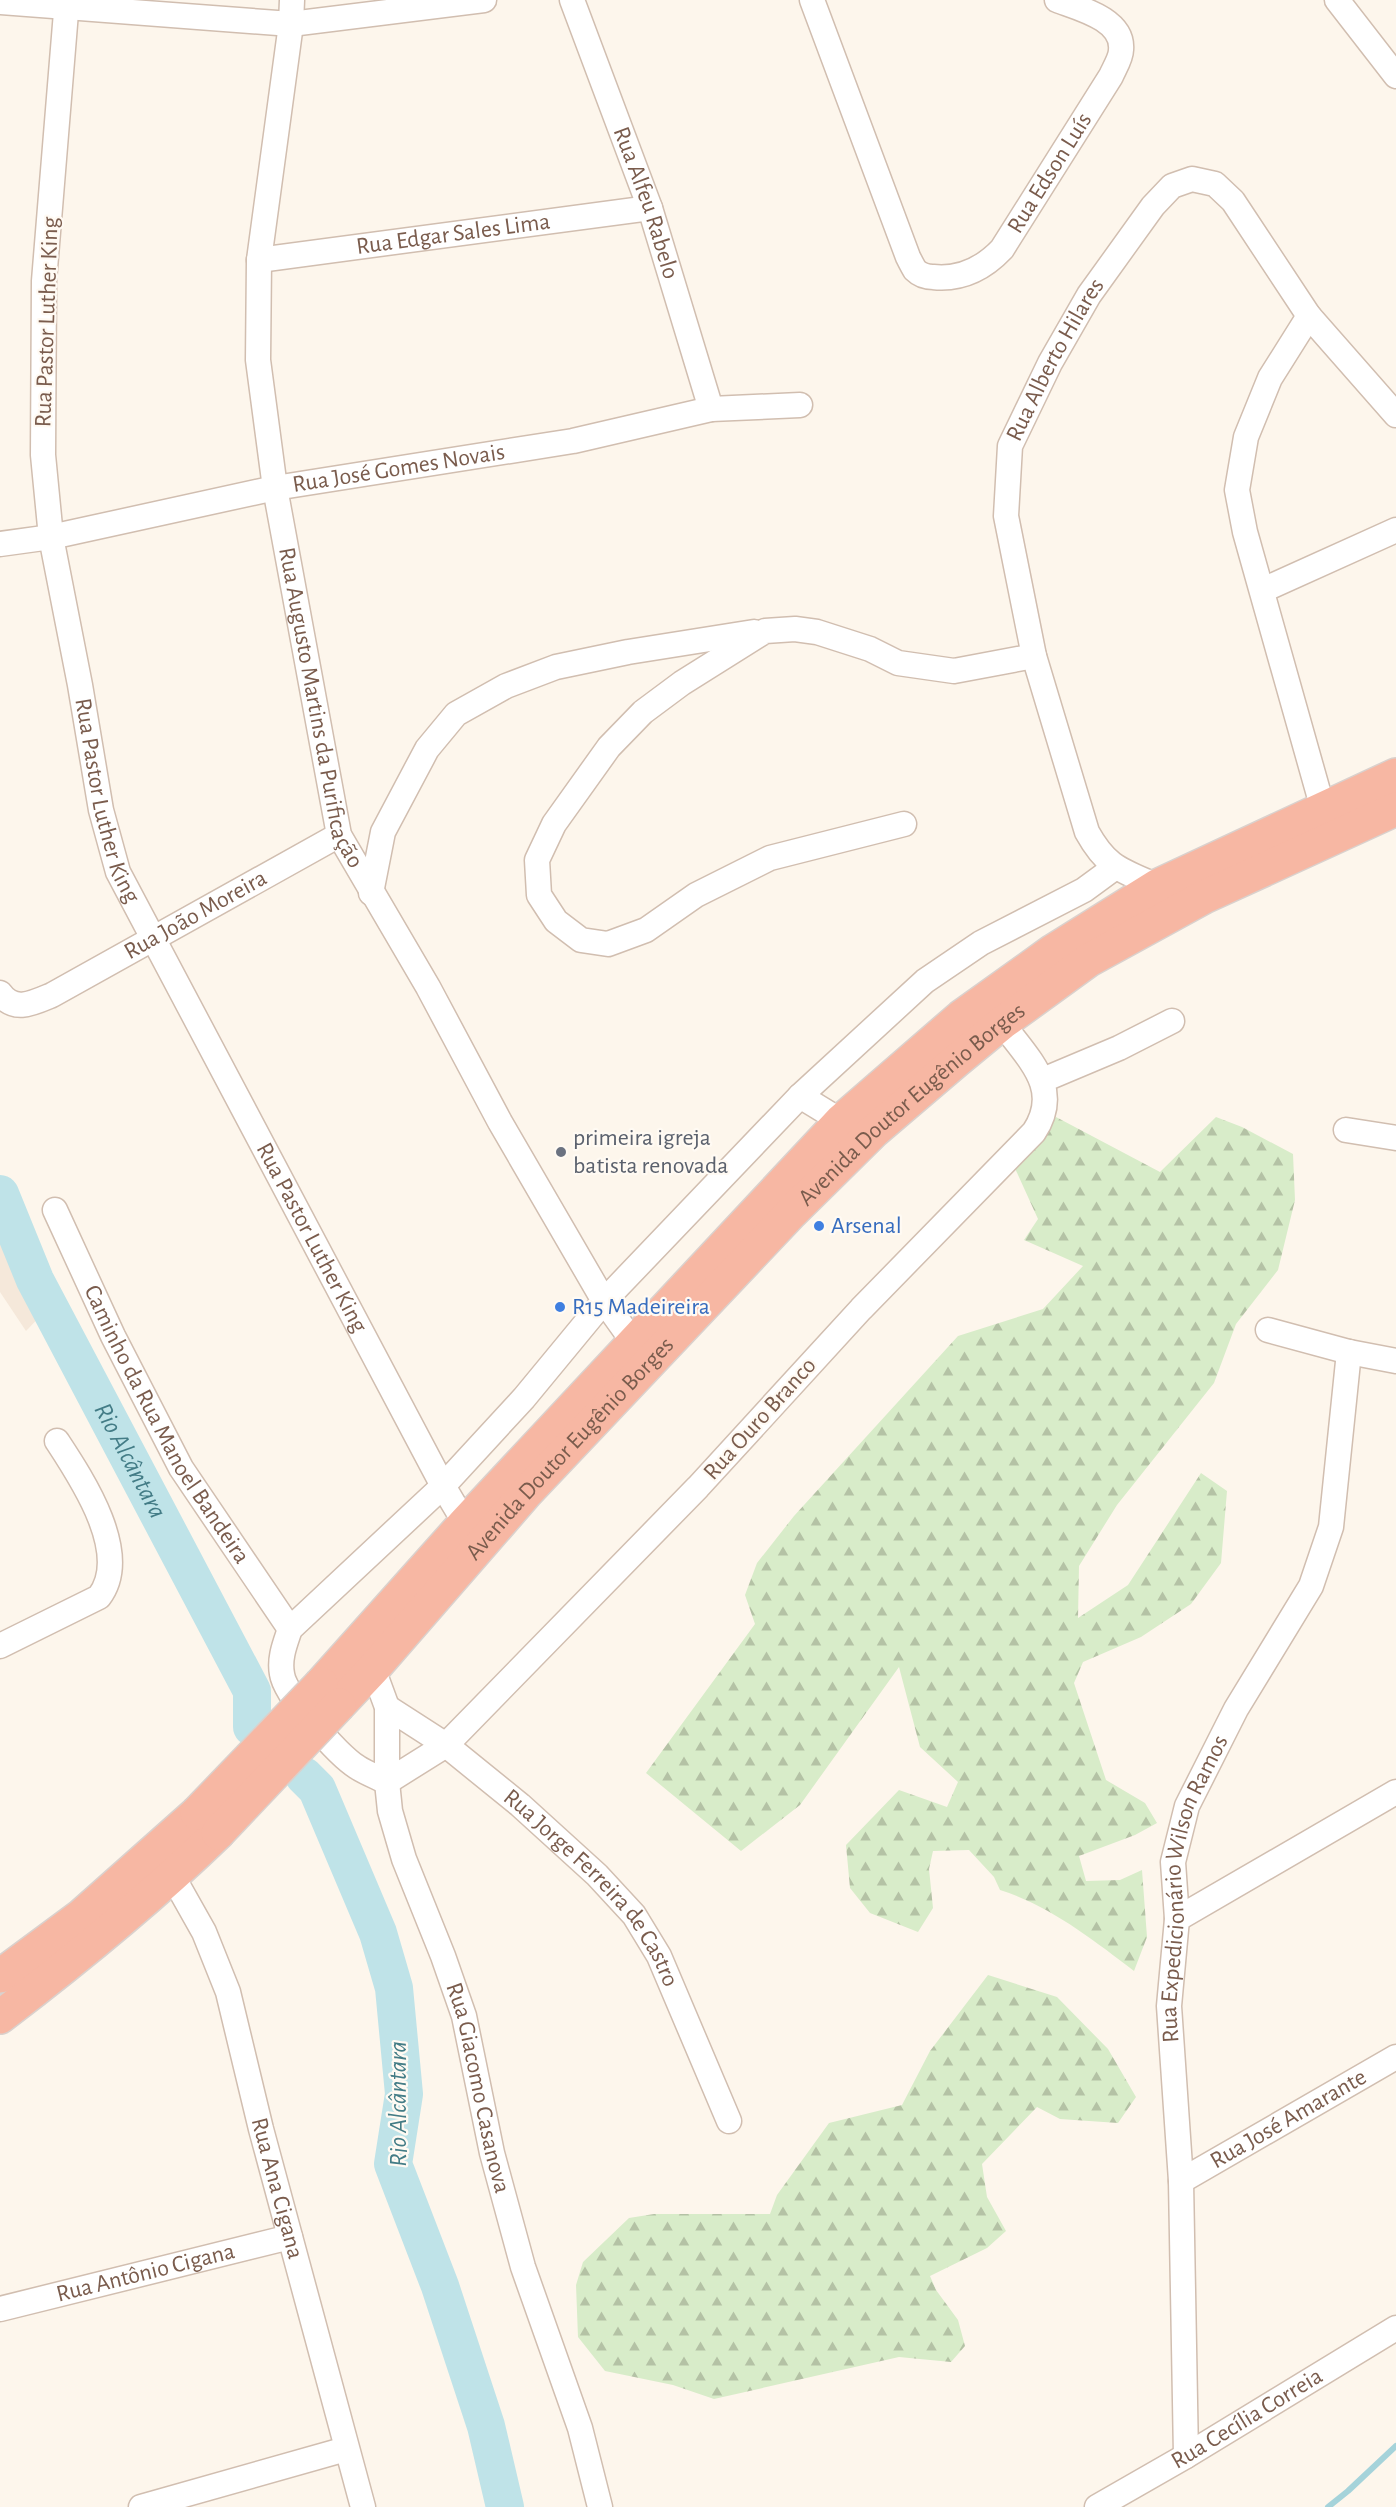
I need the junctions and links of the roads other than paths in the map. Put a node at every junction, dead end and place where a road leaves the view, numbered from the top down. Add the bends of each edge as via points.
1 (484, 0) edge
2 (572, 0) edge
3 (813, 0) edge
4 (1057, 0) edge
5 (1337, 0) edge
6 (0, 2) edge
7 (67, 4) edge
8 (291, 12) edge
9 (1396, 76) edge
10 (650, 208) junction
11 (259, 260) junction
12 (1309, 316) junction
13 (800, 405) dead end
14 (711, 409) junction
15 (1396, 415) edge
16 (276, 488) junction
17 (1396, 530) edge
18 (51, 537) junction
19 (0, 544) edge
20 (1263, 590) junction
21 (765, 631) junction
22 (1034, 656) junction
23 (1396, 775) edge
24 (1323, 809) junction
25 (1396, 809) edge
26 (904, 824) dead end
27 (339, 836) junction
28 (1114, 868) junction
29 (1157, 886) junction
30 (371, 893) junction
31 (152, 939) junction
32 (0, 993) edge
33 (1172, 1021) dead end
34 (1002, 1023) junction
35 (1042, 1080) junction
36 (800, 1096) junction
37 (841, 1121) junction
38 (1346, 1130) dead end
39 (1396, 1138) edge
40 (56, 1209) dead end
41 (604, 1301) junction
42 (1268, 1330) dead end
43 (634, 1343) junction
44 (1349, 1352) junction
45 (1396, 1361) edge
46 (57, 1441) dead end
47 (443, 1486) junction
48 (465, 1523) junction
49 (290, 1629) junction
50 (0, 1646) edge
51 (373, 1669) junction
52 (330, 1694) junction
53 (387, 1707) junction
54 (446, 1745) junction
55 (387, 1782) junction
56 (1396, 1792) edge
57 (208, 1823) junction
58 (173, 1877) junction
59 (1178, 1919) junction
60 (0, 1976) edge
61 (0, 2017) edge
62 (1396, 2057) edge
63 (729, 2121) dead end
64 (1181, 2181) junction
65 (290, 2237) junction
66 (0, 2309) edge
67 (1396, 2328) edge
68 (346, 2449) junction
69 (1186, 2456) junction
70 (141, 2507) edge
71 (363, 2507) edge
72 (600, 2507) edge
73 (1097, 2507) edge

1 - 8 street
2 - 10 street, Rua Alfeu Rabelo
3 - 4 street, Rua Edson Luís via 915,270 925,276 948,279 973,272 1002,249 1111,76 1122,50 1112,26
5 - 9 street
6 - 7 street
7 - 8 street
7 - 18 street, Rua Pastor Luther King via 44,281 43,455
8 - 11 street, Rua Augusto Martins da Purificação
10 - 11 street, Rua Edgar Sales Lima
10 - 14 street, Rua Alfeu Rabelo
11 - 16 street, Rua Augusto Martins da Purificação via 258,360
12 - 15 street, Rua Alberto Hilares
12 - 20 street via 1270,378 1246,436 1237,490
12 - 22 street, Rua Alberto Hilares via 1233,201 1215,184 1192,179 1172,186 1153,206 1089,295 1050,363 1010,446 1006,516
13 - 14 street, Rua José Gomes Novais
14 - 16 street, Rua José Gomes Novais via 573,441
16 - 18 street, Rua José Gomes Novais
16 - 27 street, Rua Augusto Martins da Purificação
17 - 20 street
18 - 19 street, Rua José Gomes Novais
18 - 31 street, Rua Pastor Luther King via 101,810 117,872
20 - 24 street
21 - 22 street via 817,632 870,649 898,663 954,671
21 - 26 street via 644,712 585,778 554,824 537,860 539,895 556,921 581,940 608,944 646,930 696,895 770,858
21 - 30 street via 556,667 506,686 456,714 427,748 383,832
22 - 28 street, Rua Alberto Hilares via 1088,832 1098,851
23 - 24 highway, Avenida Doutor Eugênio Borges
24 - 29 highway, Avenida Doutor Eugênio Borges
25 - 34 highway, Avenida Doutor Eugênio Borges via 1183,908 1089,960
27 - 30 street, Rua Augusto Martins da Purificação
27 - 31 street, Rua João Moreira
28 - 29 street, Rua Alberto Hilares
28 - 36 street via 1084,891 981,943 925,981
29 - 37 highway, Avenida Doutor Eugênio Borges via 1053,951 961,1017
30 - 41 street, Rua Augusto Martins da Purificação
31 - 32 street, Rua João Moreira via 25,1006 12,1004
31 - 47 street, Rua Pastor Luther King
33 - 35 street
34 - 35 street, Rua Ouro Branco
34 - 51 highway, Avenida Doutor Eugênio Borges via 874,1131 791,1213 526,1493
35 - 54 street, Rua Ouro Branco via 1047,1103 1044,1118 1034,1132 861,1309 698,1487
36 - 37 street
36 - 41 street
37 - 43 highway, Avenida Doutor Eugênio Borges
38 - 39 street
40 - 49 street, Caminho da Rua Manoel Bandeira via 113,1336 181,1468
41 - 43 street, Rua Augusto Martins da Purificação
41 - 47 street via 524,1398
42 - 44 street
43 - 48 highway, Avenida Doutor Eugênio Borges
44 - 45 street
44 - 59 street, Rua Expedicionário Wilson Ramos via 1331,1527 1311,1586 1236,1709 1187,1806 1173,1862
46 - 50 street via 85,1485 111,1549 107,1588 99,1597
47 - 48 street, Rua Pastor Luther King
47 - 49 street
48 - 52 highway, Avenida Doutor Eugênio Borges
49 - 55 street via 281,1655 282,1676 292,1697 356,1766
51 - 52 highway, Avenida Doutor Eugênio Borges
51 - 53 street, Rua Giacomo Casanova
52 - 57 highway, Avenida Doutor Eugênio Borges, bridge
53 - 54 street, Rua Jorge Ferreira de Castro
53 - 55 street, Rua Giacomo Casanova
54 - 55 street, Rua Ouro Branco
54 - 63 street, Rua Jorge Ferreira de Castro via 520,1805 597,1875 634,1915 659,1956
55 - 72 street, Rua Giacomo Casanova via 390,1811 404,1859 464,2016 492,2153 523,2267 579,2428
56 - 59 street
57 - 58 highway, Avenida Doutor Eugênio Borges
57 - 60 highway, Avenida Doutor Eugênio Borges
58 - 61 highway, Avenida Doutor Eugênio Borges
58 - 65 street, Rua Ana Cigana via 204,1932 228,1992
59 - 64 street, Rua Expedicionário Wilson Ramos via 1169,2006
62 - 64 street, Rua José Amarante
64 - 69 street, Rua Expedicionário Wilson Ramos
65 - 66 street, Rua Antônio Cigana
65 - 68 street, Rua Ana Cigana
67 - 69 street, Rua Cecília Correia
68 - 70 street
68 - 71 street, Rua Ana Cigana
69 - 73 street, Rua Cecília Correia

